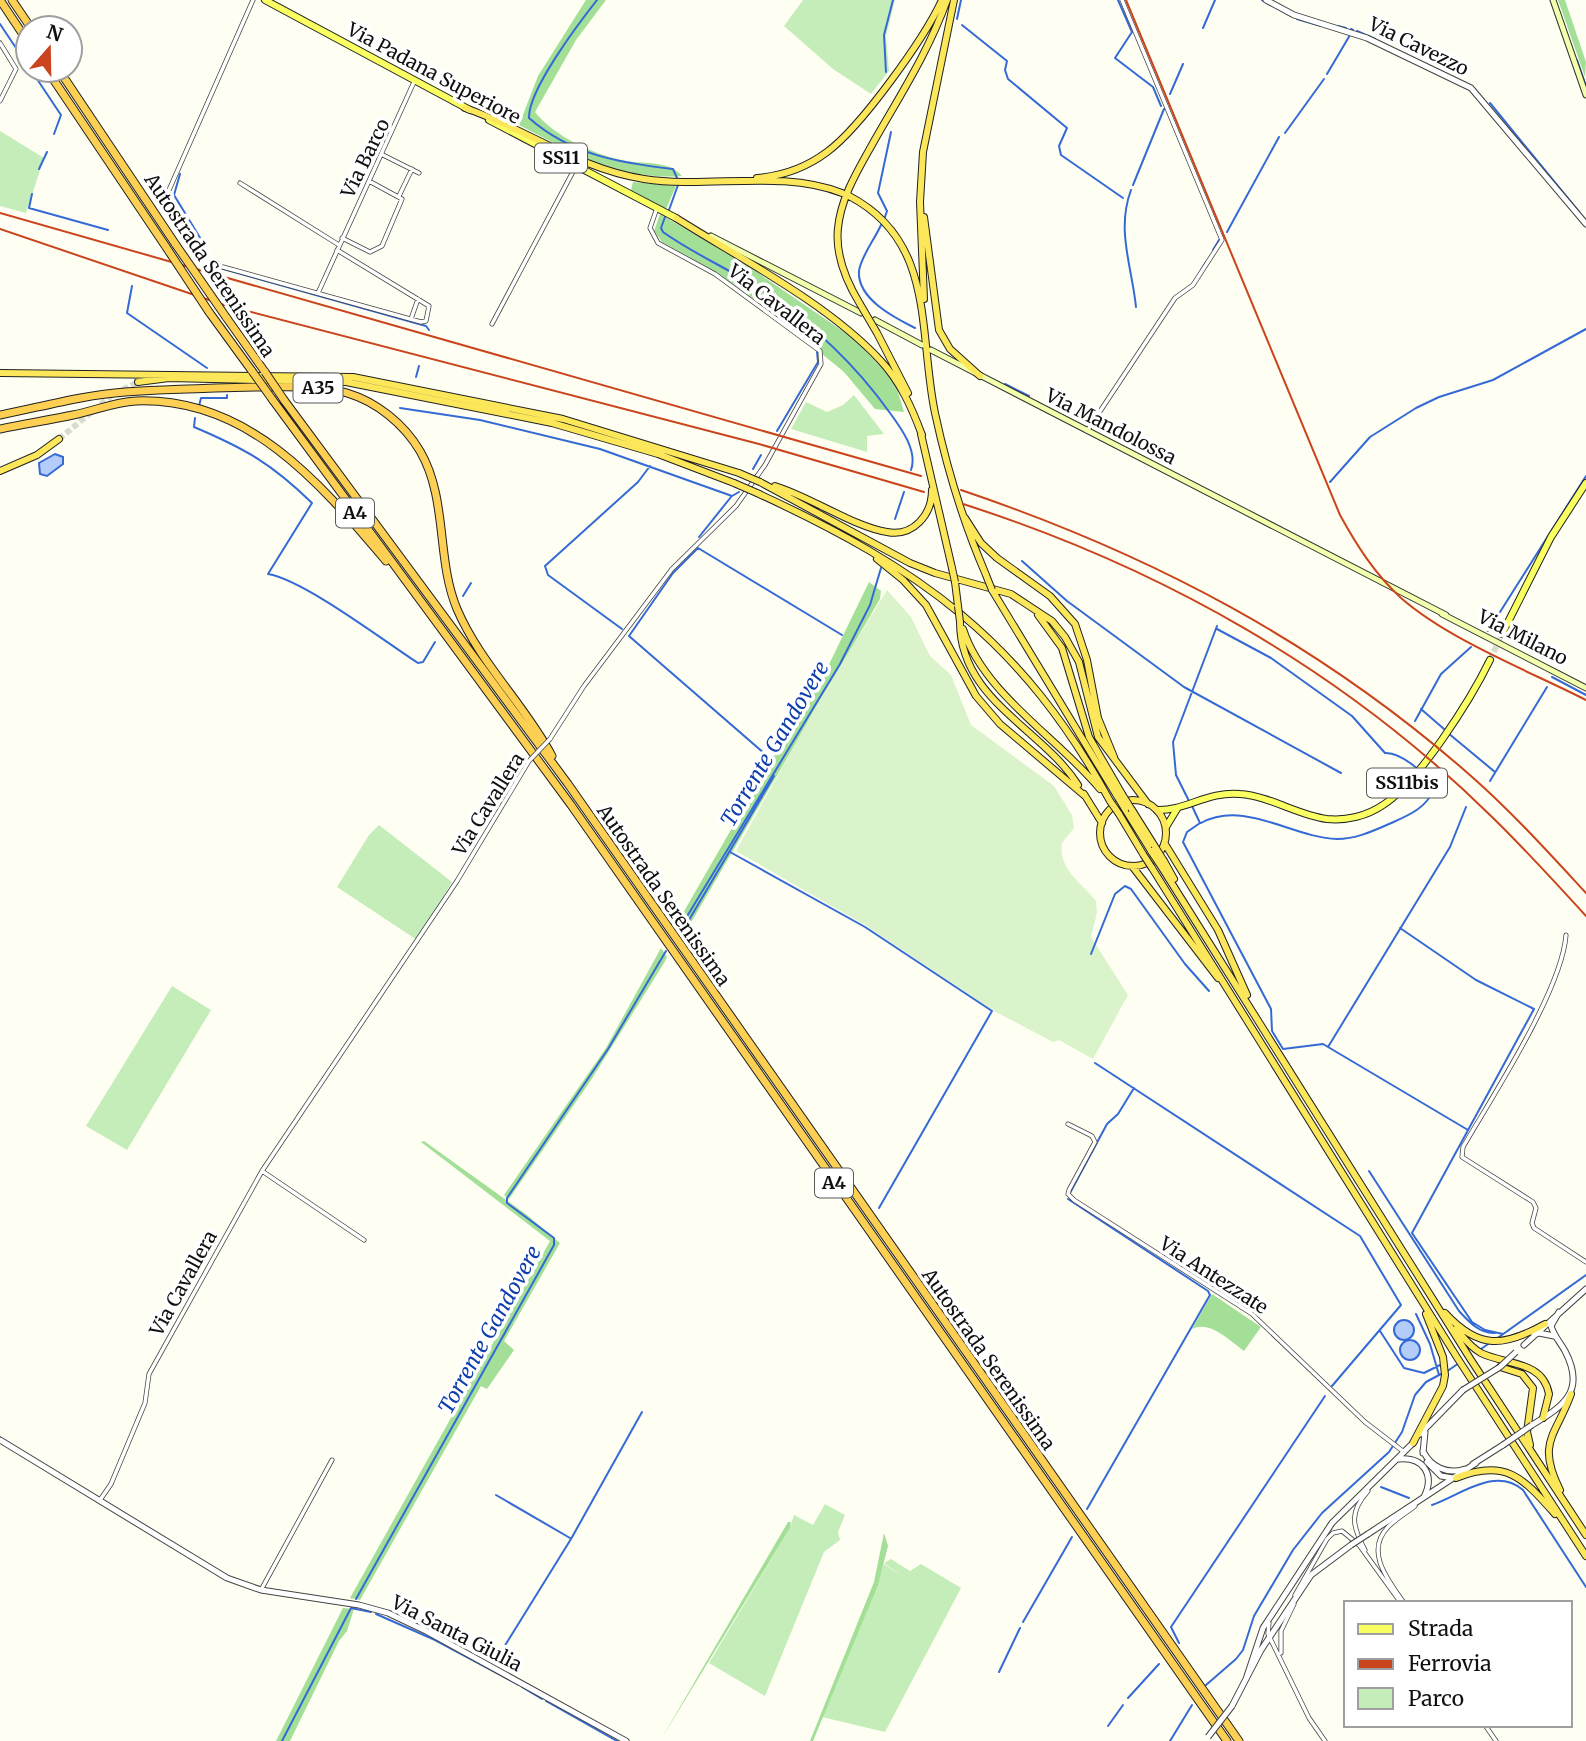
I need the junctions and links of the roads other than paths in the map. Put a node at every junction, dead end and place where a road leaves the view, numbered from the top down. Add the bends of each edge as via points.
1 (0, 0) edge
2 (253, 0) edge
3 (266, 0) edge
4 (945, 0) edge
5 (954, 0) edge
6 (1122, 0) edge
7 (1266, 0) edge
8 (1553, 0) edge
9 (14, 21) edge
10 (0, 43) edge
11 (414, 82) junction
12 (56, 84) edge
13 (68, 84) edge
14 (1586, 95) edge
15 (0, 101) edge
16 (465, 108) junction
17 (383, 155) junction
18 (576, 166) junction
19 (412, 169) junction
20 (419, 173) dead end
21 (921, 180) junction
22 (369, 181) junction
23 (682, 181) junction
24 (240, 183) dead end
25 (169, 190) dead end
26 (399, 196) junction
27 (657, 208) junction
28 (676, 218) junction
29 (1586, 224) edge
30 (650, 232) junction
31 (648, 237) dead end
32 (342, 238) junction
33 (338, 248) junction
34 (223, 267) dead end
35 (318, 293) junction
36 (418, 299) junction
37 (861, 313) dead end
38 (411, 319) junction
39 (875, 320) dead end
40 (492, 324) dead end
41 (922, 345) dead end
42 (931, 350) dead end
43 (929, 368) junction
44 (0, 373) edge
45 (980, 376) junction
46 (138, 382) tunnel mouth
47 (0, 415) edge
48 (0, 429) edge
49 (1087, 431) junction
50 (922, 435) junction
51 (59, 439) tunnel mouth
52 (0, 471) edge
53 (931, 471) junction
54 (760, 482) junction
55 (1586, 483) edge
56 (958, 507) junction
57 (1277, 528) joint
58 (847, 538) junction
59 (1002, 591) junction
60 (960, 622) junction
61 (441, 625) junction
62 (1502, 634) tunnel mouth
63 (1490, 660) tunnel mouth
64 (1586, 688) edge
65 (1119, 768) junction
66 (568, 784) junction
67 (1120, 795) junction
68 (1085, 796) junction
69 (1110, 801) junction
70 (1148, 804) junction
71 (1179, 807) junction
72 (1157, 810) junction
73 (1102, 823) junction
74 (1166, 827) junction
75 (1165, 844) junction
76 (1132, 866) junction
77 (1566, 935) dead end
78 (1230, 992) junction
79 (1271, 1040) junction
80 (1068, 1124) dead end
81 (262, 1171) junction
82 (364, 1240) dead end
83 (1586, 1262) edge
84 (1586, 1289) edge
85 (1422, 1302) junction
86 (1435, 1302) junction
87 (1559, 1312) junction
88 (1545, 1324) junction
89 (1555, 1337) junction
90 (1524, 1345) junction
91 (1500, 1367) junction
92 (1571, 1394) junction
93 (1544, 1418) junction
94 (1430, 1422) junction
95 (0, 1440) edge
96 (1413, 1443) junction
97 (1402, 1450) junction
98 (1423, 1451) junction
99 (1398, 1459) junction
100 (332, 1460) dead end
101 (1476, 1462) junction
102 (1540, 1466) junction
103 (1382, 1473) junction
104 (1456, 1478) junction
105 (1421, 1501) junction
106 (99, 1502) junction
107 (1579, 1525) junction
108 (1570, 1532) junction
109 (1586, 1535) edge
110 (1586, 1556) edge
111 (1372, 1561) junction
112 (1307, 1581) junction
113 (261, 1590) junction
114 (1401, 1601) edge
115 (1401, 1601) edge
116 (1291, 1604) junction
117 (1273, 1614) junction
118 (1268, 1627) junction
119 (1275, 1629) junction
120 (1270, 1637) junction
121 (1261, 1650) junction
122 (1282, 1658) junction
123 (1246, 1678) junction
124 (1207, 1739) edge
125 (626, 1741) edge
126 (1227, 1741) edge
127 (1239, 1741) edge
128 (1325, 1741) edge

1 - 9 highway
2 - 25 street
3 - 11 main road, Via Padana Superiore / SS11
4 - 23 highway via 852,128 827,152 772,176
4 - 50 highway, bridge via 928,46 855,175 838,230 841,260 907,392
5 - 21 highway
6 - 49 street via 1222,240 1193,285 1175,298
7 - 29 street, Via Cavezzo via 1294,15 1367,38 1471,88
8 - 14 main road
10 - 15 street via 16,67
11 - 16 main road, Via Padana Superiore / SS11
11 - 17 street, Via Barco
12 - 61 highway, Autostrada Serenissima / A4, bridge via 209,312
13 - 66 highway, Autostrada Serenissima / A4, bridge via 284,400
16 - 18 main road, Via Padana Superiore / SS11
16 - 23 highway via 599,169
17 - 19 street
17 - 22 street, Via Barco
18 - 27 main road, Via Padana Superiore / SS11
18 - 40 street
19 - 20 street
19 - 26 street
21 - 43 highway
21 - 45 highway via 939,330 950,349
22 - 26 street
22 - 32 street, Via Barco
23 - 43 highway via 806,183 846,195 885,223 909,258 919,287
24 - 33 street
26 - 32 street via 402,203 379,250 370,252
27 - 28 main road, Via Padana Superiore / SS11
27 - 30 street
28 - 37 main road, Via Padana Superiore / SS11
28 - 50 highway via 860,340 893,375
30 - 31 street
30 - 81 street, Via Cavallera, bridge via 658,243 715,274 795,331 822,357 787,429 742,499 672,569 584,686 551,739 528,761 457,881
32 - 33 street, Via Barco
33 - 35 street, Via Barco
33 - 36 street
34 - 35 street
35 - 38 street
36 - 38 street
36 - 38 street via 430,311 424,322
39 - 41 main road
42 - 45 main road, Via Mandolossa
43 - 56 highway
44 - 54 highway, bridge via 353,377 563,419
45 - 49 main road, Via Mandolossa
46 - 58 highway, bridge via 169,378 346,382 564,426 734,483
47 - 66 highway, A35 via 124,392 198,388 317,388 349,394 375,406 407,433 432,477 447,574 468,631
48 - 61 highway via 134,401 181,406 234,422 272,444 318,483
49 - 57 main road, Via Mandolossa
50 - 53 highway
51 - 52 highway via 37,455
53 - 54 highway via 932,499 927,513 916,525 893,533
53 - 60 highway, bridge
54 - 59 highway via 922,568
55 - 62 main road via 1547,545
56 - 65 highway via 996,558 1050,596 1075,624 1098,718
56 - 67 highway, bridge via 992,590
57 - 64 main road, Via Milano
58 - 68 highway via 916,593 976,695 1000,724
58 - 69 highway via 953,605 1007,654 1058,717
59 - 65 highway via 1035,608 1065,637 1079,662 1094,730
59 - 67 highway via 1034,611 1054,633 1072,673 1089,737
60 - 68 highway via 962,644 978,681 996,704 1062,761
60 - 69 highway via 974,655 995,686 1072,756
61 - 126 highway, Autostrada Serenissima / A4
63 - 71 main road, SS11bis via 1458,718 1402,789 1377,809 1357,817 1325,819 1262,798 1230,793
65 - 70 highway
66 - 127 highway, Autostrada Serenissima / A4
67 - 79 highway, bridge
68 - 73 highway
69 - 78 highway, bridge
70 - 72 highway
70 - 73 highway via 1132,800 1117,804
71 - 72 main road, SS11bis
71 - 74 main road
72 - 74 highway
73 - 76 highway via 1101,840 1109,855
74 - 75 highway
75 - 76 highway via 1149,862
75 - 79 highway via 1217,930
76 - 78 highway via 1196,954
77 - 83 street via 1565,950 1543,1001 1463,1147 1462,1157 1533,1202 1534,1228
78 - 85 highway
79 - 86 highway
80 - 97 street, Via Antezzate via 1095,1142 1069,1190 1074,1200 1252,1314 1365,1422
81 - 82 street
81 - 106 street, Via Cavallera via 149,1374 145,1403
84 - 87 street
85 - 96 highway via 1445,1371 1443,1386
85 - 108 highway
86 - 88 highway via 1463,1331 1492,1341 1512,1340
86 - 93 highway via 1478,1351 1538,1374 1549,1394
86 - 102 highway
87 - 88 street
87 - 89 street via 1551,1326
88 - 90 street
89 - 90 street via 1539,1333
89 - 92 street via 1573,1371
90 - 91 street, bridge
91 - 94 street, bridge via 1463,1390
91 - 102 highway via 1522,1374 1533,1388 1527,1432
92 - 93 street
92 - 107 highway via 1551,1432 1548,1458
93 - 101 street, bridge
94 - 96 street
94 - 98 street
95 - 106 street, Via Santa Giulia
96 - 97 street
97 - 99 street
98 - 101 street via 1436,1467 1449,1471
98 - 104 street via 1436,1473
99 - 103 street
99 - 105 street via 1416,1461 1426,1470 1429,1482
100 - 113 street
101 - 104 street
102 - 107 highway
103 - 111 street via 1353,1513 1356,1531
103 - 117 street via 1332,1523
104 - 105 street
104 - 108 highway via 1483,1469 1512,1474 1527,1484
105 - 112 street, bridge via 1321,1564
105 - 114 street via 1386,1530 1378,1546 1381,1567
106 - 113 street, Via Santa Giulia via 227,1578
107 - 109 highway
108 - 110 highway
111 - 115 street
111 - 116 street via 1351,1535 1333,1533
112 - 116 street
112 - 122 street via 1281,1631
113 - 125 street, Via Santa Giulia via 388,1613
116 - 119 street
117 - 118 street
117 - 123 street via 1259,1638
118 - 119 street
118 - 120 street
119 - 120 street
120 - 121 street
120 - 122 street
121 - 122 street via 1270,1647
121 - 123 street
122 - 128 street via 1309,1718
123 - 124 street, bridge

